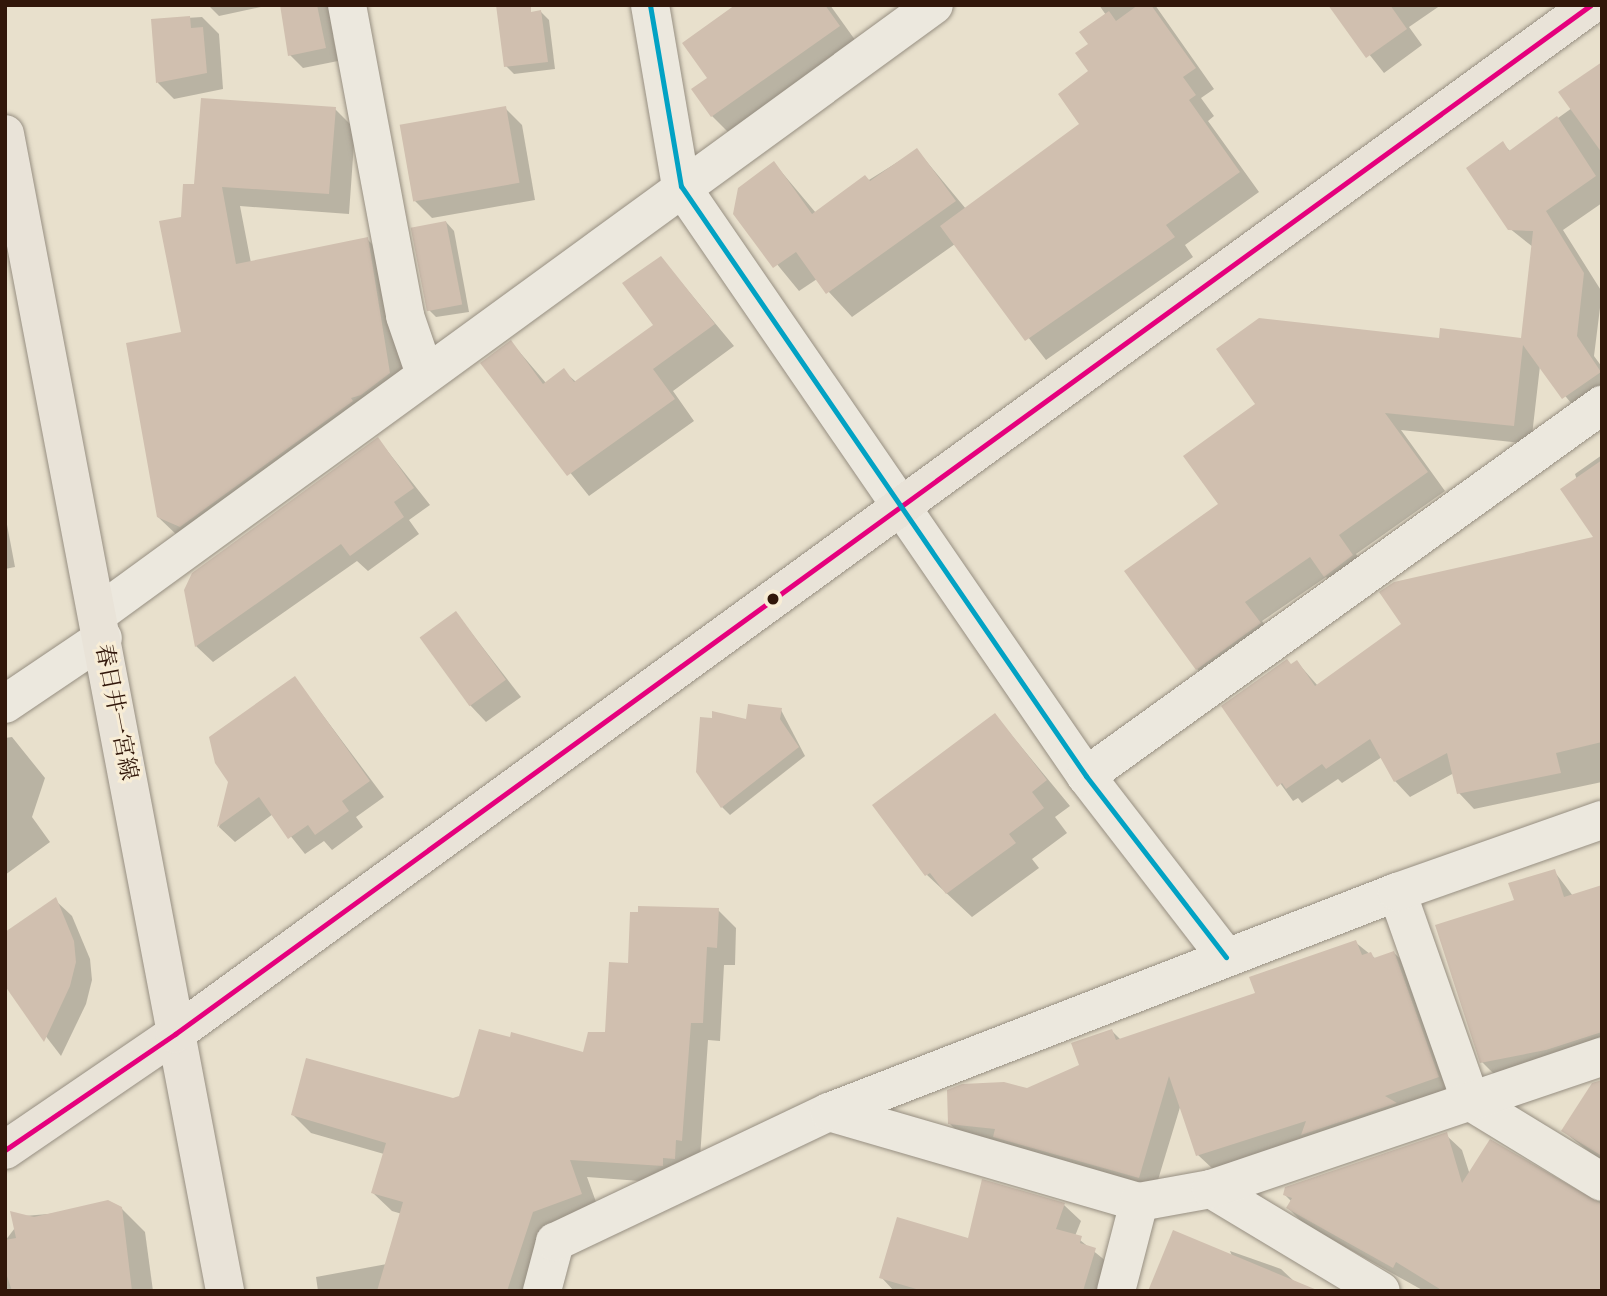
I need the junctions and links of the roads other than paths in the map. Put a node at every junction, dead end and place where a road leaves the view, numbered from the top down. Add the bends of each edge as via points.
1 (347, 5) edge
2 (650, 5) edge
3 (934, 5) edge
4 (1591, 5) edge
5 (5, 134) edge
6 (681, 186) junction
7 (425, 374) junction
8 (1602, 405) edge
9 (903, 504) junction
10 (100, 626) junction
11 (5, 704) edge
12 (1086, 776) junction
13 (1602, 820) edge
14 (1397, 891) junction
15 (1226, 957) junction
16 (175, 1034) junction
17 (1602, 1057) edge
18 (1471, 1102) junction
19 (829, 1112) junction
20 (5, 1150) edge
21 (1602, 1182) edge
22 (1211, 1189) junction
23 (1139, 1202) junction
24 (225, 1291) edge
25 (542, 1291) edge
26 (1116, 1291) edge
27 (1381, 1291) edge

1 - 7 street via 405,316
2 - 6 street
3 - 6 street
4 - 9 main road
5 - 10 main road, 春日井一宮線
6 - 7 street
6 - 9 street
7 - 10 street
8 - 12 street
9 - 12 street
9 - 16 main road
10 - 11 street
10 - 16 main road, 春日井一宮線
12 - 15 street
13 - 14 street
14 - 15 street
14 - 18 street
15 - 19 street
16 - 20 main road
16 - 24 main road, 春日井一宮線
17 - 18 street
18 - 21 street
18 - 22 street
19 - 23 street
19 - 25 street via 555,1242
22 - 23 street
22 - 27 street
23 - 26 street

